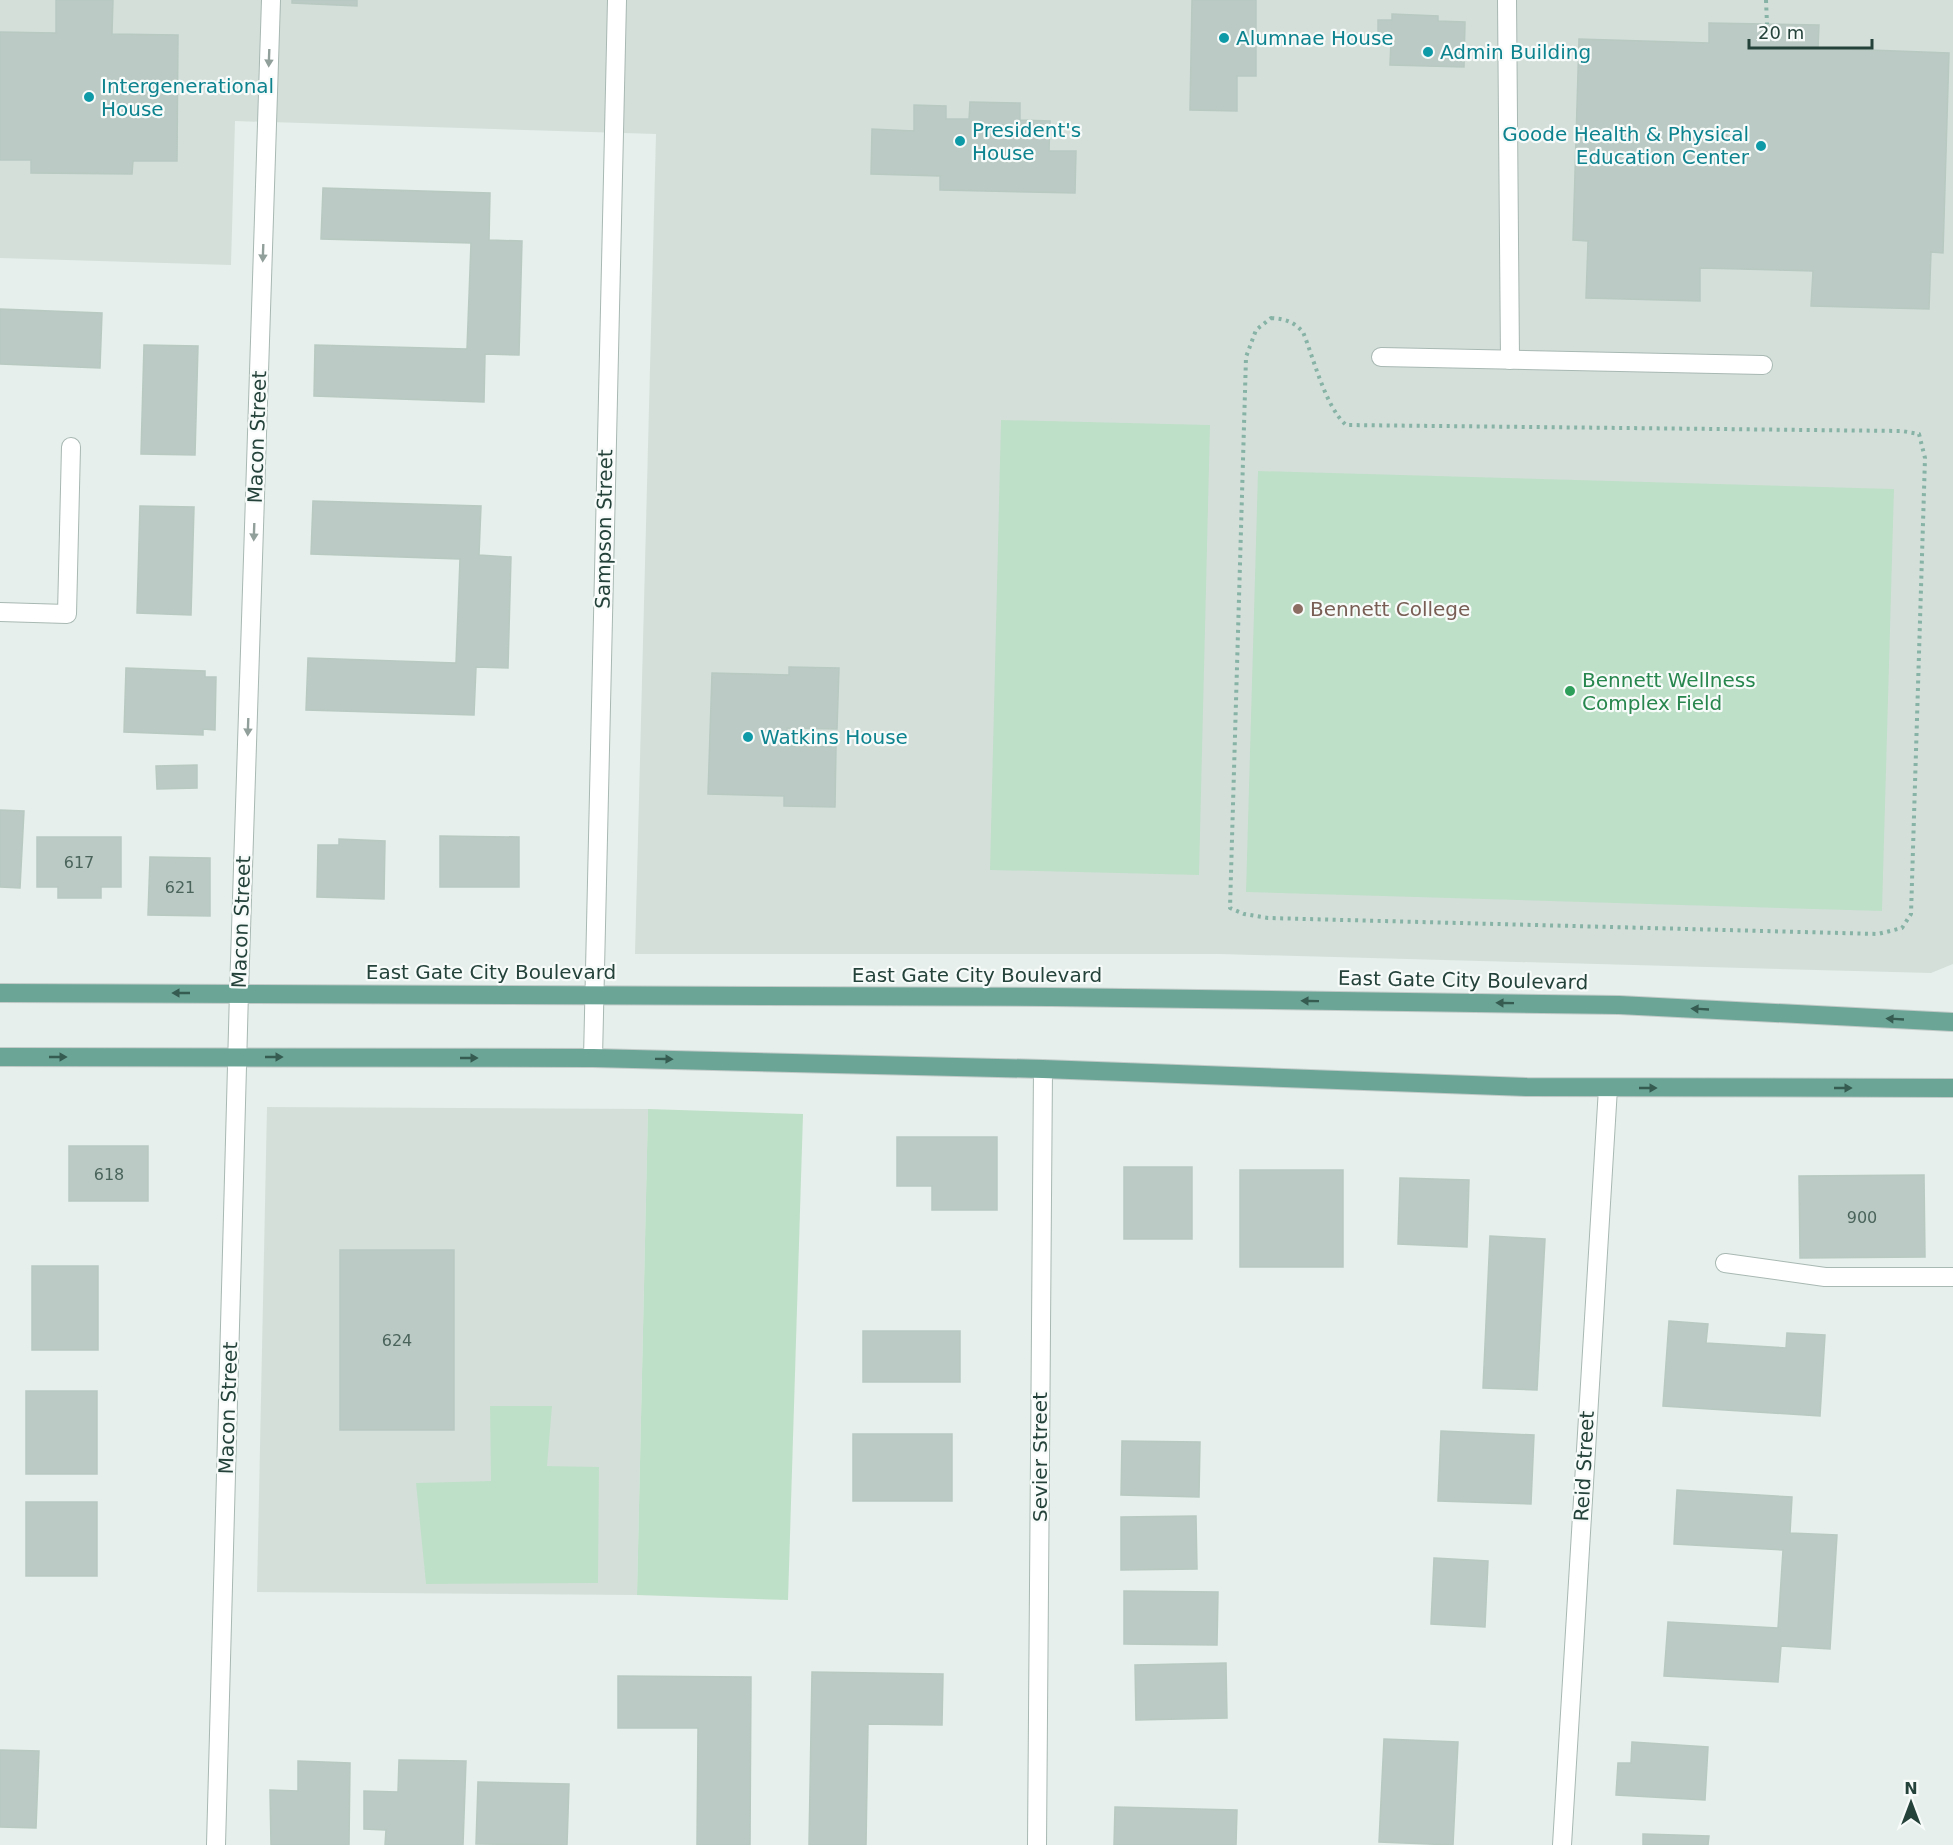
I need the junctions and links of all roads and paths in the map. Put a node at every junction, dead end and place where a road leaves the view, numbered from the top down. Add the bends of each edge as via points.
1 (271, 0) edge
2 (616, 0) edge
3 (1507, 0) edge
4 (1766, 0) edge
5 (1767, 24) dead end
6 (1380, 357) dead end
7 (1510, 360) junction
8 (1763, 365) dead end
9 (1561, 429) joint
10 (70, 447) dead end
11 (0, 612) edge
12 (239, 992) junction
13 (0, 993) edge
14 (594, 995) junction
15 (1953, 1022) edge
16 (238, 1056) junction
17 (0, 1057) edge
18 (593, 1058) junction
19 (1043, 1069) junction
20 (1608, 1088) junction
21 (1953, 1088) edge
22 (1725, 1263) dead end
23 (1953, 1277) edge
24 (216, 1845) edge
25 (1037, 1845) edge
26 (1562, 1845) edge

1 -> 12 street, Macon Street
2 - 14 street, Sampson Street
3 - 7 street
4 - 5 path
6 - 7 street
7 - 8 street
9 - 9 path via 1346,425 1336,416 1303,332 1295,323 1271,318 1256,330 1246,357 1230,908 1268,918 1878,934 1902,928 1911,914 1925,458 1919,434
10 - 11 street via 67,614
12 -> 13 main road, East Gate City Boulevard
12 - 14 main road, East Gate City Boulevard
12 - 16 street, Macon Street
15 -> 14 main road, East Gate City Boulevard via 1619,1005
14 - 18 street, Sampson Street
17 -> 16 main road
16 -> 18 main road
16 - 24 street, Macon Street
18 -> 19 main road
19 - 20 main road
19 - 25 street, Sevier Street
20 -> 21 main road
20 - 26 street, Reid Street
22 - 23 street via 1825,1277

